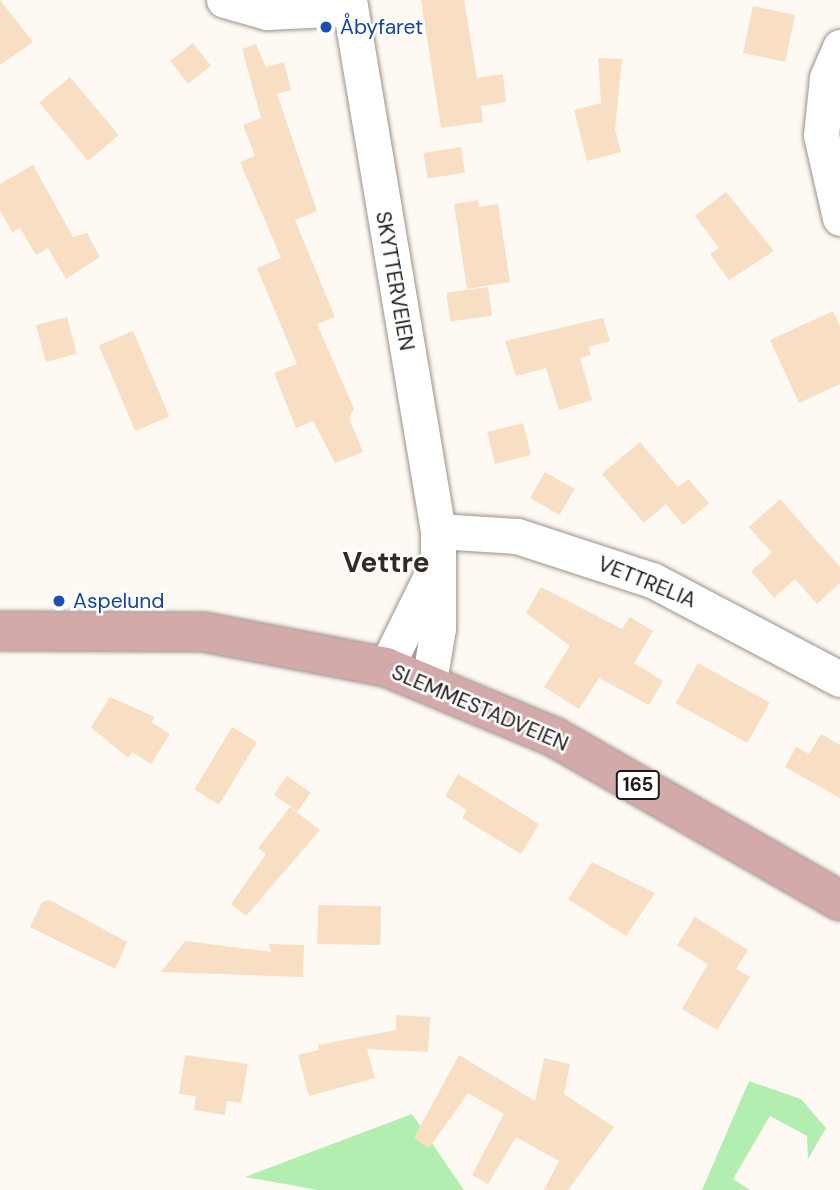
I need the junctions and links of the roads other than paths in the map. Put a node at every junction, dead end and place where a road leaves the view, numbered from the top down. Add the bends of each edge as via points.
1 (224, 0) edge
2 (349, 4) edge
3 (840, 47) edge
4 (840, 218) edge
5 (438, 547) junction
6 (0, 631) edge
7 (386, 667) junction
8 (840, 680) edge
9 (429, 681) junction
10 (840, 901) edge

1 - 2 street via 267,12
2 - 5 street, SKYTTERVEIEN
3 - 4 street via 827,78 821,135
5 - 7 street
5 - 8 street, VETTRELIA via 517,536 652,580
5 - 9 street, SKYTTERVEIEN via 438,628
6 - 7 main road, SLEMMESTADVEIEN / 165 via 204,632
7 - 9 main road, SLEMMESTADVEIEN / 165
9 - 10 main road, SLEMMESTADVEIEN / 165 via 554,737

